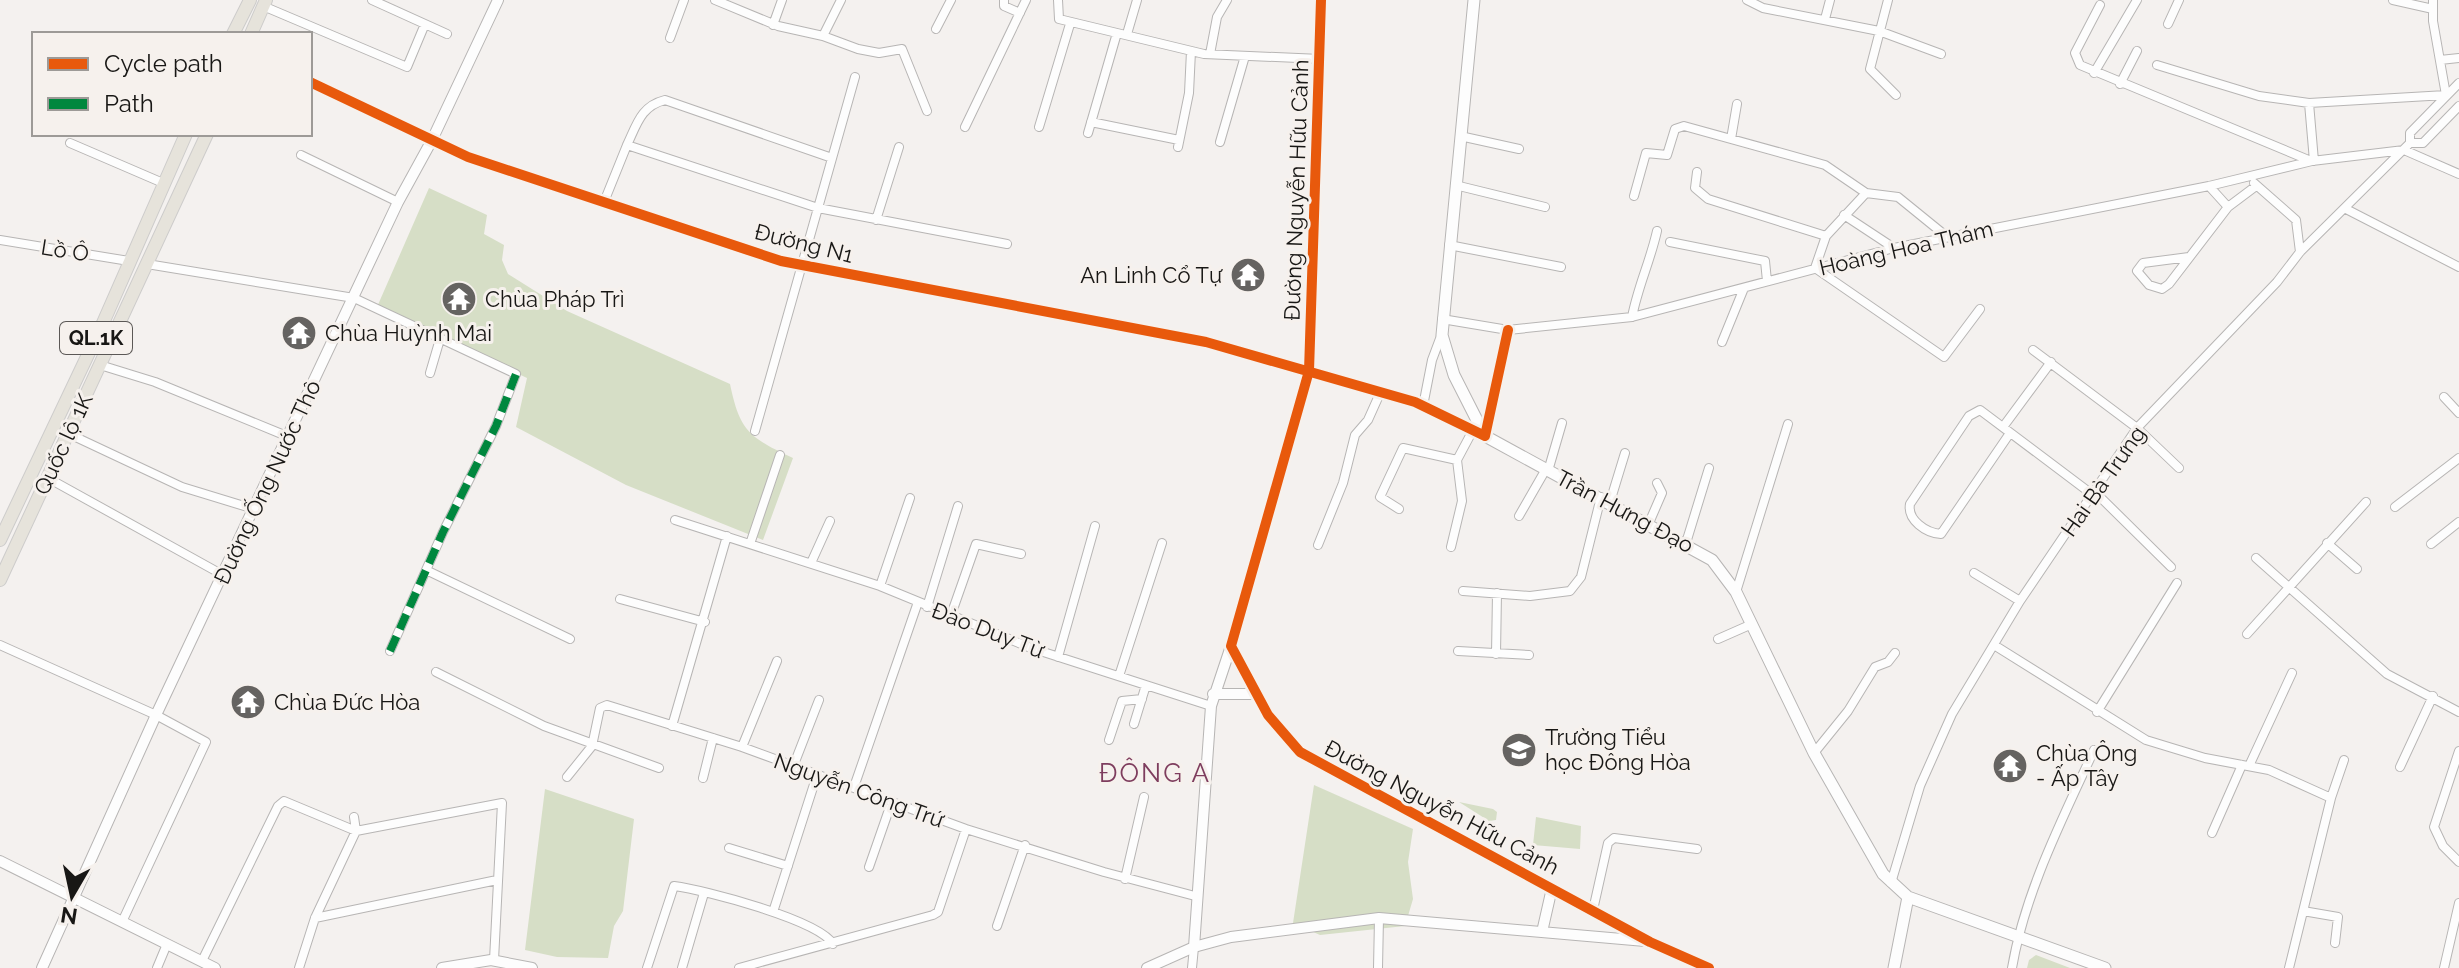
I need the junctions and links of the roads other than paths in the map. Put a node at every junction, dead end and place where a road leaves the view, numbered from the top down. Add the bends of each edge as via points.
1 (250, 0) edge
2 (372, 0) edge
3 (498, 0) edge
4 (684, 0) edge
5 (715, 0) edge
6 (782, 0) edge
7 (841, 0) edge
8 (951, 0) edge
9 (1004, 0) edge
10 (1026, 0) edge
11 (1058, 0) edge
12 (1137, 0) edge
13 (1227, 0) edge
14 (1321, 0) edge
15 (1474, 0) edge
16 (1747, 0) edge
17 (1830, 0) edge
18 (1888, 0) edge
19 (2137, 0) edge
20 (2179, 0) edge
21 (2393, 0) edge
22 (265, 3) edge
23 (2100, 5) dead end
24 (2433, 5) edge
25 (1020, 13) junction
26 (1825, 19) junction
27 (425, 24) junction
28 (1070, 24) junction
29 (2168, 24) dead end
30 (773, 25) junction
31 (936, 29) dead end
32 (1879, 31) junction
33 (234, 32) edge
34 (252, 32) edge
35 (1122, 33) junction
36 (447, 34) dead end
37 (823, 36) junction
38 (670, 38) dead end
39 (1191, 51) junction
40 (2137, 51) dead end
41 (1210, 54) junction
42 (1941, 54) dead end
43 (1245, 56) junction
44 (2459, 58) edge
45 (1321, 59) junction
46 (2440, 60) junction
47 (2157, 65) dead end
48 (2094, 73) junction
49 (855, 77) dead end
50 (312, 83) edge
51 (2459, 83) edge
52 (2120, 84) junction
53 (1896, 95) dead end
54 (2446, 95) junction
55 (2309, 103) junction
56 (1737, 104) dead end
57 (2459, 106) edge
58 (927, 111) dead end
59 (1091, 122) junction
60 (965, 127) dead end
61 (1039, 127) dead end
62 (1088, 133) dead end
63 (185, 136) edge
64 (206, 136) edge
65 (1460, 136) junction
66 (1731, 139) junction
67 (432, 140) junction
68 (1220, 142) dead end
69 (70, 143) dead end
70 (627, 145) junction
71 (2407, 146) junction
72 (899, 147) dead end
73 (1519, 149) dead end
74 (301, 155) dead end
75 (2371, 155) junction
76 (832, 158) junction
77 (2313, 161) junction
78 (1697, 172) dead end
79 (2382, 173) junction
80 (2459, 174) edge
81 (2248, 177) junction
82 (163, 183) junction
83 (1455, 185) junction
84 (2209, 186) junction
85 (2256, 186) junction
86 (1866, 193) junction
87 (1634, 196) dead end
88 (398, 202) junction
89 (604, 202) junction
90 (1545, 207) dead end
91 (2228, 207) junction
92 (818, 208) junction
93 (2346, 209) junction
94 (1844, 215) junction
95 (876, 220) junction
96 (1657, 231) dead end
97 (1826, 236) junction
98 (1946, 236) junction
99 (0, 240) edge
100 (1670, 242) dead end
101 (1007, 244) dead end
102 (1449, 245) junction
103 (1894, 248) junction
104 (2300, 252) junction
105 (2189, 257) junction
106 (129, 261) junction
107 (147, 264) junction
108 (802, 267) junction
109 (1561, 267) dead end
110 (2459, 267) edge
111 (1815, 268) junction
112 (1767, 281) junction
113 (1744, 288) junction
114 (354, 298) junction
115 (1980, 309) dead end
116 (1632, 317) junction
117 (1442, 319) junction
118 (1508, 330) junction
119 (1442, 335) junction
120 (440, 339) junction
121 (1722, 342) dead end
122 (2033, 350) dead end
123 (2051, 362) junction
124 (100, 365) junction
125 (1309, 371) junction
126 (430, 373) dead end
127 (1381, 391) junction
128 (2444, 397) dead end
129 (1423, 406) junction
130 (2459, 413) edge
131 (1562, 423) dead end
132 (1788, 424) dead end
133 (2137, 428) junction
134 (1473, 430) junction
135 (2006, 430) junction
136 (755, 431) dead end
137 (67, 433) junction
138 (1485, 436) junction
139 (289, 437) junction
140 (1625, 453) dead end
141 (780, 455) dead end
142 (2459, 458) edge
143 (1457, 460) junction
144 (1709, 468) dead end
145 (2179, 468) dead end
146 (1547, 470) junction
147 (46, 477) junction
148 (1657, 483) dead end
149 (2094, 494) junction
150 (910, 498) dead end
151 (1605, 500) junction
152 (2366, 502) dead end
153 (958, 506) dead end
154 (2395, 507) dead end
155 (254, 509) junction
156 (1399, 509) dead end
157 (1519, 516) dead end
158 (675, 520) dead end
159 (830, 521) dead end
160 (2459, 522) edge
161 (1649, 523) junction
162 (1095, 526) dead end
163 (727, 536) junction
164 (0, 540) edge
165 (1162, 543) dead end
166 (1686, 543) junction
167 (2327, 543) junction
168 (750, 544) junction
169 (2431, 544) dead end
170 (1318, 545) dead end
171 (1451, 547) dead end
172 (1021, 554) dead end
173 (2256, 558) dead end
174 (811, 563) junction
175 (2171, 567) dead end
176 (2357, 569) dead end
177 (426, 570) junction
178 (1974, 573) dead end
179 (223, 575) junction
180 (0, 580) edge
181 (2177, 583) dead end
182 (880, 586) junction
183 (2289, 588) junction
184 (1463, 591) dead end
185 (1736, 592) junction
186 (1497, 593) junction
187 (620, 599) dead end
188 (2020, 601) junction
189 (923, 604) junction
190 (951, 615) junction
191 (705, 622) junction
192 (1752, 624) junction
193 (2247, 634) dead end
194 (570, 639) dead end
195 (1718, 639) dead end
196 (0, 645) edge
197 (1994, 645) junction
198 (1231, 646) junction
199 (390, 651) dead end
200 (1458, 651) dead end
201 (1895, 653) dead end
202 (1496, 654) junction
203 (1529, 655) dead end
204 (1058, 657) junction
205 (777, 661) dead end
206 (436, 672) dead end
207 (2292, 673) dead end
208 (1119, 676) junction
209 (1146, 685) junction
210 (1213, 694) junction
211 (1257, 694) junction
212 (2433, 696) junction
213 (1142, 699) junction
214 (819, 700) dead end
215 (1211, 706) junction
216 (2097, 712) junction
217 (2459, 712) edge
218 (156, 715) junction
219 (1134, 724) dead end
220 (672, 726) junction
221 (713, 738) junction
222 (1109, 740) dead end
223 (592, 746) junction
224 (742, 747) junction
225 (2094, 750) dead end
226 (2459, 751) edge
227 (1814, 753) junction
228 (2344, 760) dead end
229 (2245, 766) junction
230 (793, 767) junction
231 (2400, 767) dead end
232 (659, 768) dead end
233 (817, 775) junction
234 (567, 777) dead end
235 (703, 778) dead end
236 (854, 787) junction
237 (1144, 797) dead end
238 (2331, 798) junction
239 (892, 801) junction
240 (354, 817) dead end
241 (966, 829) junction
242 (356, 831) junction
243 (2212, 833) dead end
244 (1025, 845) junction
245 (729, 848) dead end
246 (1697, 849) dead end
247 (0, 861) edge
248 (2459, 862) edge
249 (788, 866) junction
250 (869, 867) dead end
251 (1125, 879) junction
252 (497, 880) junction
253 (1891, 883) junction
254 (1552, 888) junction
255 (704, 893) junction
256 (1195, 896) junction
257 (76, 897) junction
258 (1908, 897) junction
259 (2459, 903) edge
260 (1593, 910) junction
261 (2303, 911) junction
262 (773, 912) junction
263 (315, 918) junction
264 (1379, 918) junction
265 (122, 922) junction
266 (997, 926) dead end
267 (1542, 932) junction
268 (2018, 936) junction
269 (1650, 942) junction
270 (2335, 943) dead end
271 (167, 944) junction
272 (833, 944) junction
273 (1194, 947) junction
274 (494, 960) junction
275 (202, 961) junction
276 (42, 968) edge
277 (157, 968) edge
278 (215, 968) edge
279 (299, 968) edge
280 (442, 968) edge
281 (532, 968) edge
282 (647, 968) edge
283 (682, 968) edge
284 (739, 968) edge
285 (1147, 968) edge
286 (1192, 968) edge
287 (1378, 968) edge
288 (1709, 968) edge
289 (1894, 968) edge
290 (2012, 968) edge
291 (2105, 968) edge
292 (2289, 968) edge
293 (2444, 968) edge

1 - 33 main road
2 - 27 street
3 - 67 street, Đường Ống Nước Thô
4 - 38 street
5 - 30 street
6 - 30 street
7 - 37 street
8 - 31 street
9 - 25 street via 1004,6
10 - 25 street
11 - 28 street via 1059,19
12 - 35 street
13 - 41 street via 1217,17
14 - 45 street, Đường Nguyễn Hữu Cảnh
15 - 65 main road
16 - 26 street
17 - 26 street
18 - 32 street
19 - 48 street
20 - 29 street
21 - 24 street
22 - 27 street via 407,67
22 - 34 main road
23 - 48 street via 2075,53 2080,65
24 - 46 street
25 - 60 street
26 - 32 street
27 - 36 street
28 - 35 street
28 - 61 street
30 - 37 street
32 - 42 street
32 - 53 street via 1870,69
35 - 39 street
35 - 59 street
37 - 58 street via 879,53 902,49
39 - 41 street
39 - 59 street via 1179,144
40 - 52 street
41 - 43 street
43 - 45 street
43 - 68 street
44 - 46 street
45 - 125 street, Đường Nguyễn Hữu Cảnh
46 - 54 street
47 - 55 street via 2259,96
48 - 52 street
49 - 76 street
50 - 67 street, Đường N1
51 - 54 street, Hai Bà Trưng
52 - 77 street
54 - 55 street
54 - 71 street, Hai Bà Trưng via 2410,133
55 - 77 street
56 - 66 street
57 - 71 street, Hai Bà Trưng via 2423,143
59 - 62 street
63 - 82 main road, Quốc lộ 1K / QL.1K
64 - 107 main road, Quốc lộ 1K / QL.1K
65 - 73 street
65 - 83 main road
66 - 86 street via 1825,165
66 - 87 street via 1677,126 1667,155 1646,153
67 - 88 street, Đường Ống Nước Thô
67 - 89 street, Đường N1 via 484,163
69 - 82 street
70 - 76 street via 642,113 665,100
70 - 89 street
70 - 92 street
71 - 75 street, Hoàng Hoa Thám
71 - 79 street, Hai Bà Trưng
71 - 80 street
72 - 95 street
74 - 88 street
75 - 77 street, Hoàng Hoa Thám
75 - 79 street
76 - 92 street
77 - 81 street, Hoàng Hoa Thám
78 - 97 street via 1695,188 1702,197
79 - 93 street, Hai Bà Trưng
81 - 84 street, Hoàng Hoa Thám
81 - 85 street
82 - 106 main road, Quốc lộ 1K / QL.1K
83 - 90 street
83 - 102 main road
84 - 91 street
84 - 98 street, Hoàng Hoa Thám
85 - 91 street
85 - 104 street via 2296,220
86 - 94 street
86 - 98 street via 1898,197
88 - 114 street, Đường Ống Nước Thô
89 - 108 street, Đường N1
91 - 105 street
92 - 95 street
92 - 108 street
93 - 104 street, Hai Bà Trưng
93 - 110 street
94 - 97 street
94 - 103 street
95 - 101 street
96 - 116 street
97 - 111 street
98 - 103 street, Hoàng Hoa Thám
99 - 106 street, Lồ Ô
100 - 112 street via 1765,261
102 - 109 street
102 - 117 main road
103 - 111 street, Hoàng Hoa Thám
104 - 133 street, Hai Bà Trưng
105 - 105 street via 2162,289 2149,285 2137,271 2143,263
106 - 107 main road
106 - 164 main road, Quốc lộ 1K / QL.1K
107 - 114 street
107 - 124 main road, Quốc lộ 1K / QL.1K
108 - 125 street, Đường N1 via 1177,335
108 - 136 street
111 - 112 street, Hoàng Hoa Thám
111 - 115 street via 1944,357
112 - 113 street, Hoàng Hoa Thám
113 - 116 street, Hoàng Hoa Thám
113 - 121 street
114 - 120 street
114 - 139 street, Đường Ống Nước Thô
116 - 118 street, Hoàng Hoa Thám
117 - 118 street, Hoàng Hoa Thám
117 - 119 main road
118 - 138 street
119 - 129 street
119 - 138 main road via 1454,375
120 - 126 street
120 - 177 street via 516,374
122 - 123 street
123 - 133 street
123 - 135 street
124 - 137 main road, Quốc lộ 1K / QL.1K
124 - 139 street
125 - 127 street, Đường N1
125 - 198 street, Đường Nguyễn Hữu Cảnh
127 - 129 street, Đường N1
127 - 170 street via 1355,435
128 - 130 street
129 - 134 street, Đường N1
131 - 146 street
132 - 185 street
133 - 145 street
133 - 149 street, Hai Bà Trưng
134 - 138 street, Đường N1
134 - 143 street
135 - 135 street via 1980,410 1969,416 1910,504 1909,513 1926,530 1938,535 1943,531
135 - 149 street
137 - 147 main road, Quốc lộ 1K / QL.1K
137 - 155 street via 182,487
138 - 146 main road, Trần Hưng Đạo
139 - 155 street, Đường Ống Nước Thô
140 - 151 street
141 - 168 street
142 - 154 street
143 - 156 street via 1403,448 1380,496
143 - 171 street via 1462,501
144 - 166 street
146 - 151 main road, Trần Hưng Đạo
146 - 157 street
147 - 179 street
147 - 180 main road, Quốc lộ 1K / QL.1K
148 - 161 street via 1662,493
149 - 175 street
149 - 188 street, Hai Bà Trưng
150 - 182 street
151 - 161 main road, Trần Hưng Đạo
151 - 186 street via 1577,585 1556,593
152 - 167 street
153 - 189 street
155 - 179 street, Đường Ống Nước Thô
158 - 163 street, Đào Duy Từ
159 - 174 street
160 - 169 street
161 - 166 main road, Trần Hưng Đạo
162 - 204 street
163 - 168 street, Đào Duy Từ
163 - 191 street
165 - 208 street
166 - 185 main road, Trần Hưng Đạo via 1712,560
167 - 176 street
167 - 183 street
168 - 174 street, Đào Duy Từ
172 - 190 street via 976,544
173 - 183 street
174 - 182 street, Đào Duy Từ
177 - 194 street
177 - 199 street
178 - 188 street
179 - 218 street, Đường Ống Nước Thô
181 - 216 street
182 - 189 street, Đào Duy Từ
183 - 193 street
183 - 212 street via 2378,667
184 - 186 street
185 - 192 main road, Trần Hưng Đạo
186 - 202 street
187 - 191 street
188 - 197 street, Hai Bà Trưng
189 - 190 street, Đào Duy Từ
189 - 236 street
190 - 204 street, Đào Duy Từ
191 - 220 street
192 - 195 street
192 - 227 main road, Trần Hưng Đạo
196 - 218 street
197 - 216 street
197 - 253 street, Hai Bà Trưng via 1952,714 1920,786
198 - 210 street
198 - 211 street, Đường Nguyễn Hữu Cảnh
200 - 202 street
201 - 227 street via 1875,667
202 - 203 street
204 - 208 street, Đào Duy Từ
205 - 224 street
206 - 223 street
207 - 229 street
208 - 209 street, Đào Duy Từ
209 - 213 street
209 - 215 street, Đào Duy Từ
210 - 211 street
210 - 215 street
211 - 254 street, Đường Nguyễn Hữu Cảnh via 1300,752
212 - 217 street
212 - 231 street
213 - 219 street
213 - 222 street via 1122,701
214 - 230 street
215 - 256 street
216 - 229 street via 2153,743
218 - 257 street, Đường Ống Nước Thô
218 - 265 street via 205,744
220 - 221 street, Nguyễn Công Trứ
220 - 223 street, Nguyễn Công Trứ via 602,706
221 - 224 street, Nguyễn Công Trứ
221 - 235 street
223 - 232 street
223 - 234 street, Nguyễn Công Trứ
224 - 230 street, Nguyễn Công Trứ
225 - 268 street via 2053,839
226 - 248 street via 2434,827
227 - 253 main road, Trần Hưng Đạo
228 - 238 street
229 - 238 street via 2269,770
229 - 243 street
230 - 233 street, Nguyễn Công Trứ
233 - 236 street, Nguyễn Công Trứ
233 - 249 street
236 - 239 street, Nguyễn Công Trứ
237 - 251 street
238 - 261 street
239 - 241 street, Nguyễn Công Trứ
239 - 250 street
240 - 242 street
241 - 244 street, Nguyễn Công Trứ
241 - 272 street via 938,912
242 - 252 street via 500,802
242 - 263 street
242 - 275 street via 290,802 281,803
244 - 251 street, Nguyễn Công Trứ
244 - 266 street
245 - 249 street
246 - 260 street via 1614,838 1608,843
247 - 257 street
249 - 262 street
251 - 256 street, Nguyễn Công Trứ
252 - 263 street
252 - 274 street
253 - 258 main road, Trần Hưng Đạo
254 - 260 street, Đường Nguyễn Hữu Cảnh
254 - 267 street
255 - 262 street
255 - 282 street via 672,888
255 - 283 street
256 - 273 street
257 - 265 street
257 - 276 street, Đường Ống Nước Thô
258 - 268 main road, Trần Hưng Đạo
258 - 289 main road
259 - 293 street
260 - 269 street, Đường Nguyễn Hữu Cảnh
261 - 270 street via 2338,917
261 - 292 street
262 - 272 street via 823,931
263 - 279 street
264 - 267 street
264 - 273 street via 1231,937
264 - 287 street
265 - 271 street
267 - 269 street
268 - 290 street
268 - 291 main road, Trần Hưng Đạo
269 - 288 street, Đường Nguyễn Hữu Cảnh
271 - 275 street
271 - 277 street
272 - 284 street
273 - 285 street
273 - 286 street
274 - 280 street
274 - 281 street
275 - 278 street

